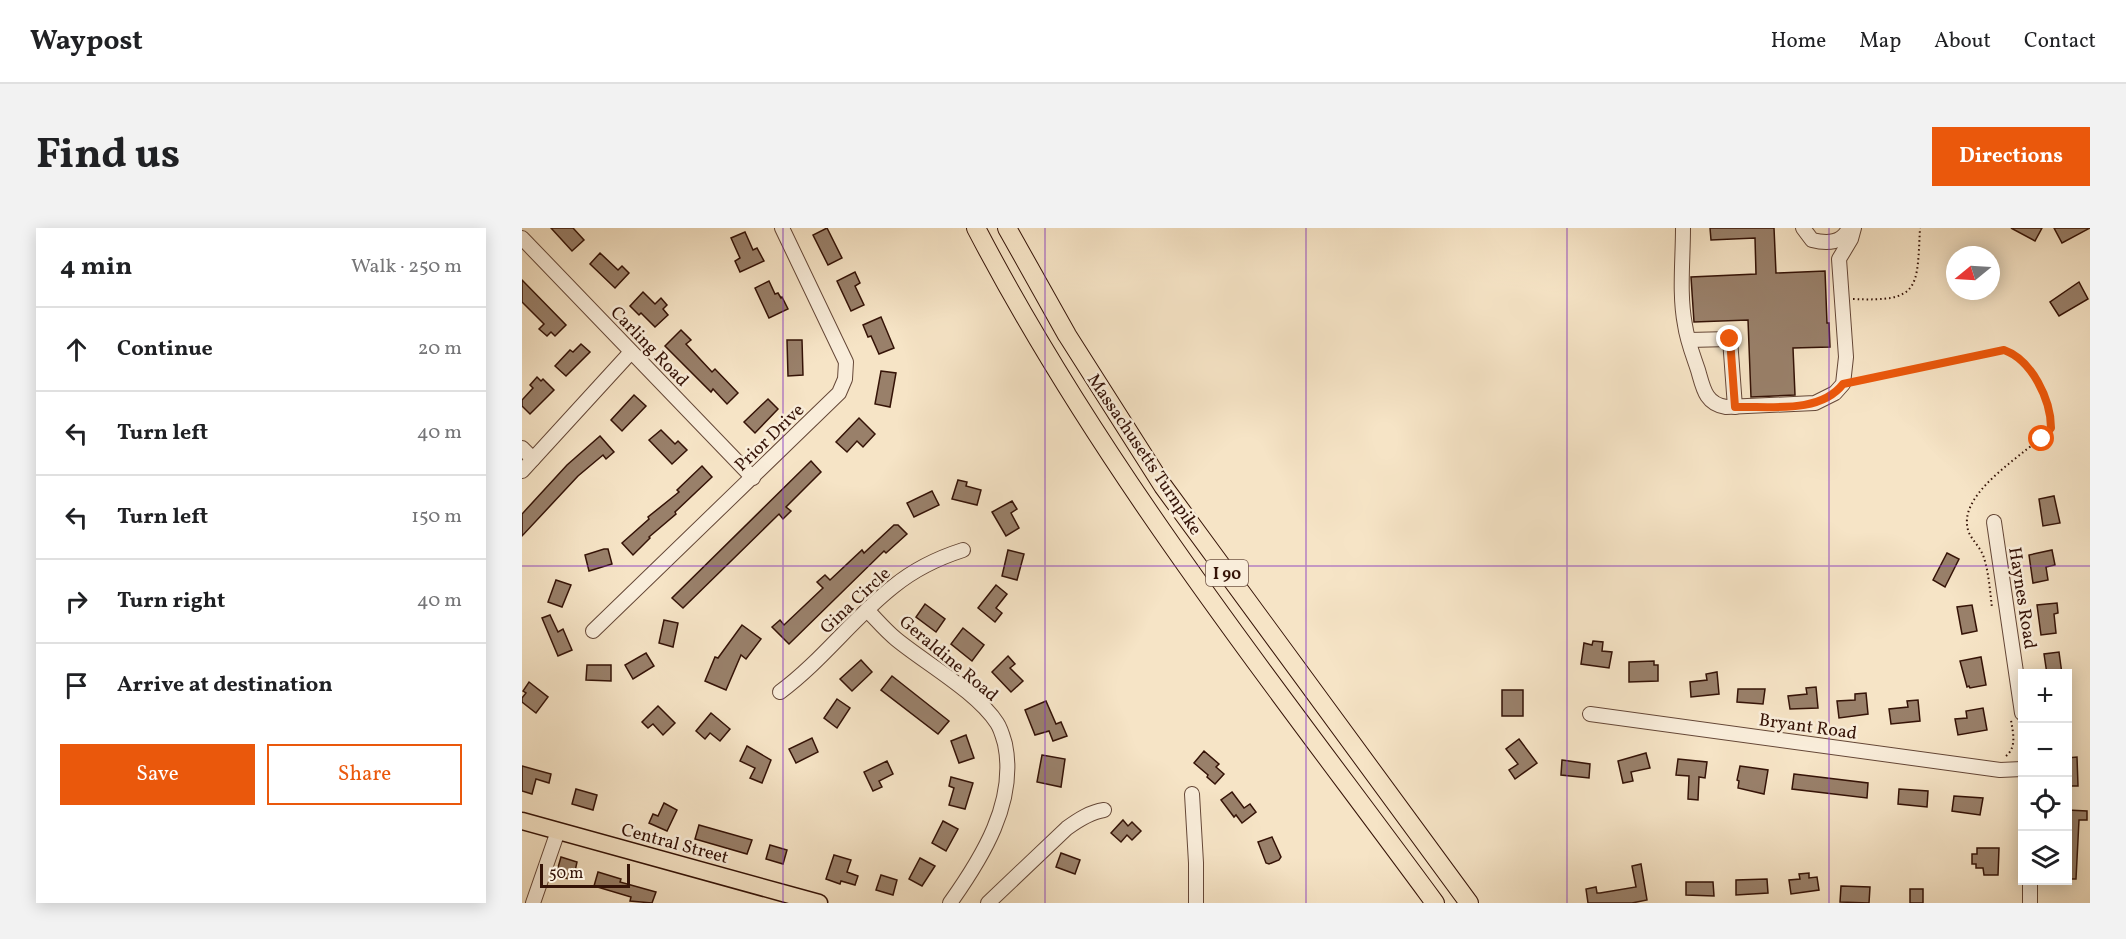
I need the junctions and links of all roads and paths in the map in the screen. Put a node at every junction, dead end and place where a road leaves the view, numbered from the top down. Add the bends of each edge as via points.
1 (782, 228) edge
2 (976, 228) edge
3 (1007, 228) edge
4 (1683, 228) edge
5 (1803, 228) edge
6 (1849, 228) edge
7 (1854, 228) edge
8 (1920, 228) edge
9 (522, 238) edge
10 (1842, 298) junction
11 (1689, 340) junction
12 (632, 352) junction
13 (1843, 384) junction
14 (1735, 407) junction
15 (522, 448) edge
16 (533, 459) junction
17 (522, 471) edge
18 (753, 478) junction
19 (1994, 522) dead end
20 (963, 550) dead end
21 (867, 610) junction
22 (1994, 614) dead end
23 (592, 632) dead end
24 (780, 692) dead end
25 (1590, 714) dead end
26 (2016, 715) edge
27 (2018, 769) edge
28 (2004, 770) junction
29 (1192, 794) dead end
30 (1104, 810) dead end
31 (522, 821) edge
32 (558, 831) junction
33 (2030, 885) edge
34 (533, 903) edge
35 (819, 903) edge
36 (950, 903) edge
37 (988, 903) edge
38 (1196, 903) edge
39 (1435, 903) edge
40 (1469, 903) edge
41 (2030, 903) edge

1 - 18 street, Prior Drive via 846,362 845,379 840,393
2 - 39 highway, Massachusetts Turnpike / I 90 via 1045,350 1128,481
3 - 40 highway, Massachusetts Turnpike / I 90 via 1067,335 1163,486
4 - 11 street via 1684,323
5 - 6 street via 1812,240 1829,243 1840,240
7 - 10 street via 1839,259
8 - 10 path via 1912,288 1891,299
9 - 12 street, Carling Road
10 - 13 street via 1846,357
11 - 14 street via 1708,398 1718,406
11 - 14 street via 1730,339
12 - 16 street
12 - 18 street, Carling Road
13 - 14 street via 1815,403
13 - 22 path via 2004,350 2014,353 2028,368 2051,416 2051,428 1977,495 1966,521 1984,557
15 - 16 street
16 - 17 street
18 - 23 street, Prior Drive
19 - 26 street, Haynes Road
20 - 21 street, Gina Circle via 922,567
21 - 24 street, Gina Circle via 802,676
21 - 36 street, Geraldine Road via 894,637 986,710 999,724 1004,740 1009,763 1006,790 974,869
25 - 28 street, Bryant Road
26 - 28 path via 2011,752 2003,759
27 - 28 street, Bryant Road
29 - 38 street
30 - 37 street via 1067,828
31 - 32 main road, Central Street
32 - 34 street
32 - 35 main road, Central Street
33 - 41 street

